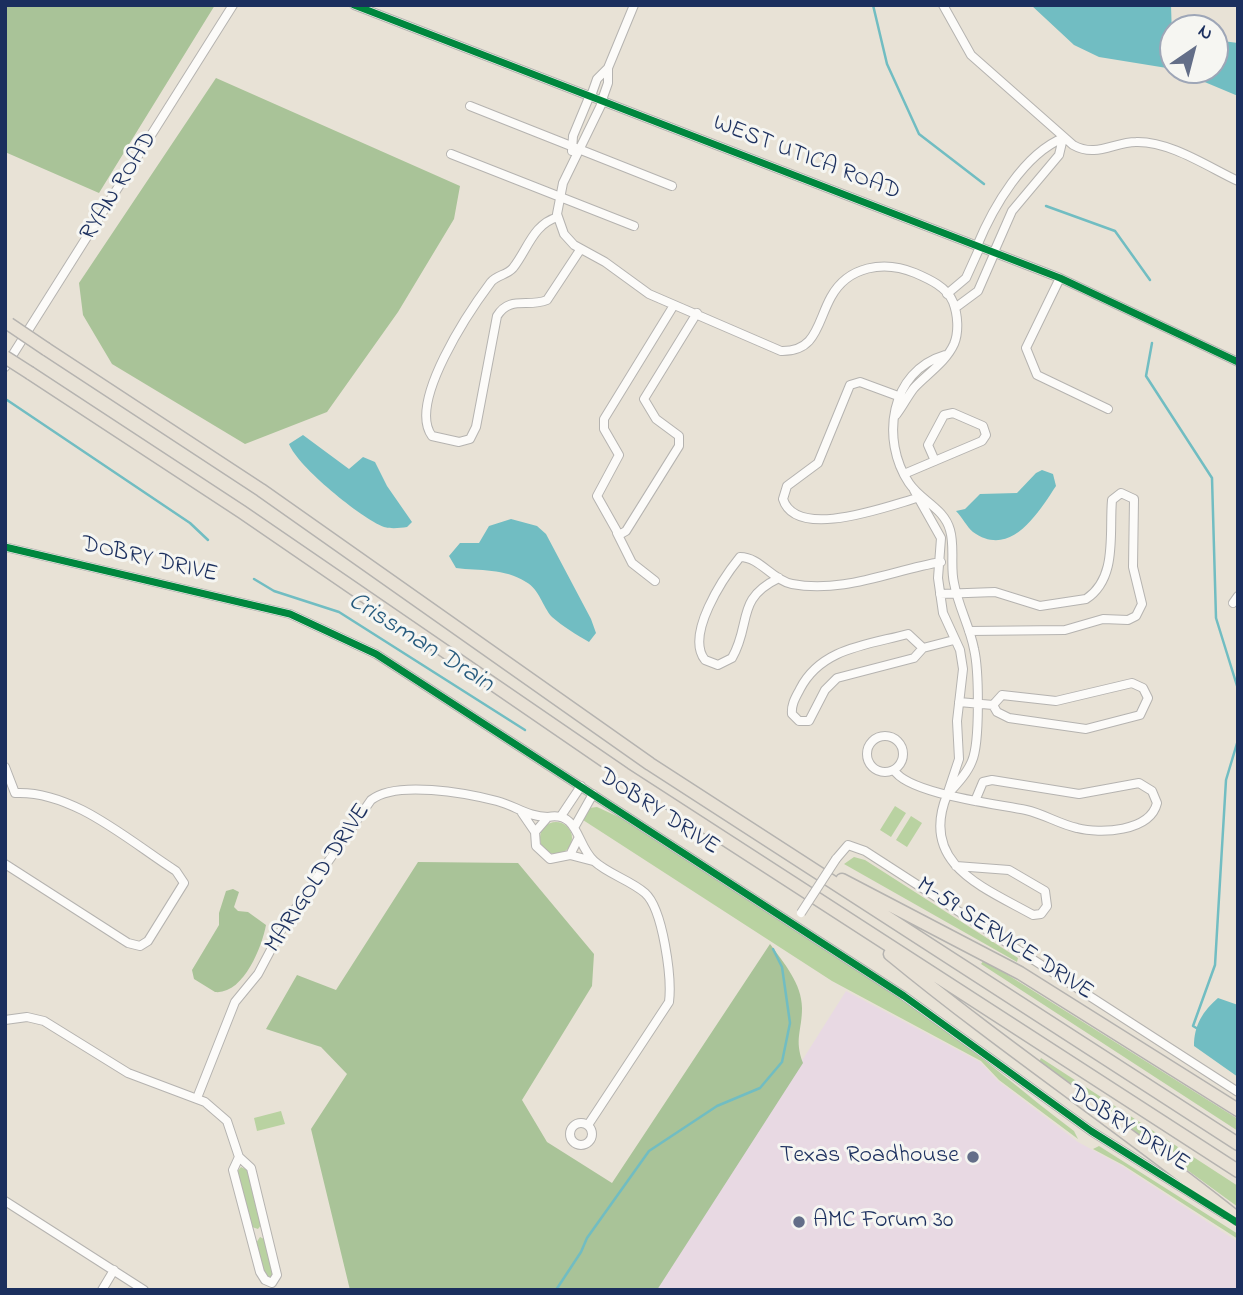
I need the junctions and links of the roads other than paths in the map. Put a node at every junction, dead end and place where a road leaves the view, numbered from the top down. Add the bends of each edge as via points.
1 (233, 5) edge
2 (354, 5) edge
3 (634, 5) edge
4 (943, 5) edge
5 (608, 68) junction
6 (590, 96) junction
7 (603, 100) junction
8 (470, 106) dead end
9 (1063, 138) junction
10 (576, 148) junction
11 (450, 154) dead end
12 (1238, 181) edge
13 (673, 186) dead end
14 (559, 196) junction
15 (558, 217) junction
16 (634, 226) dead end
17 (979, 246) junction
18 (580, 250) junction
19 (994, 252) junction
20 (1059, 278) junction
21 (947, 294) junction
22 (674, 305) junction
23 (955, 308) junction
24 (697, 313) junction
25 (7, 323) edge
26 (945, 355) junction
27 (5, 357) edge
28 (1238, 362) edge
29 (5, 367) edge
30 (898, 396) junction
31 (1108, 409) dead end
32 (896, 415) junction
33 (935, 461) junction
34 (904, 474) junction
35 (916, 494) junction
36 (617, 533) junction
37 (5, 547) edge
38 (940, 562) junction
39 (951, 562) junction
40 (779, 578) junction
41 (656, 581) dead end
42 (956, 592) junction
43 (940, 594) junction
44 (969, 632) junction
45 (953, 639) junction
46 (923, 648) junction
47 (959, 702) junction
48 (976, 704) junction
49 (993, 705) junction
50 (5, 767) edge
51 (894, 770) junction
52 (581, 786) junction
53 (15, 793) junction
54 (593, 794) junction
55 (5, 795) edge
56 (947, 795) junction
57 (975, 801) junction
58 (522, 813) junction
59 (561, 816) junction
60 (548, 817) junction
61 (575, 826) junction
62 (535, 832) junction
63 (578, 839) junction
64 (780, 848) junction
65 (570, 855) junction
66 (593, 861) junction
67 (5, 864) edge
68 (956, 866) junction
69 (841, 914) junction
70 (794, 924) junction
71 (5, 1020) edge
72 (1238, 1092) edge
73 (197, 1098) junction
74 (1238, 1110) edge
75 (588, 1125) dead end
76 (1238, 1144) edge
77 (239, 1157) junction
78 (1238, 1171) edge
79 (5, 1201) edge
80 (1238, 1221) edge
81 (114, 1270) junction
82 (277, 1278) junction
83 (265, 1280) junction
84 (279, 1289) edge
85 (102, 1290) edge
86 (144, 1290) edge

1 - 29 street, RYAN ROAD
2 - 6 street, WEST UTICA ROAD
3 - 5 street
4 - 9 street via 971,55
5 - 6 street
5 - 7 street
6 - 7 street, WEST UTICA ROAD
6 - 10 street
7 - 10 street
7 - 17 street, WEST UTICA ROAD
8 - 10 street
9 - 12 street via 1086,151 1134,142 1157,144
9 - 17 street via 1048,145 997,201
9 - 19 street via 1059,155 1012,211
10 - 13 street
10 - 14 street
11 - 14 street
14 - 15 street
14 - 16 street
15 - 18 street via 564,234
15 - 18 street via 539,227 511,270 493,280 441,361 425,417 432,436 459,442 470,439 497,316 513,303 547,300
17 - 19 street, WEST UTICA ROAD
17 - 21 street via 966,278
18 - 22 street
19 - 20 street, WEST UTICA ROAD
19 - 23 street via 980,288
20 - 28 street, WEST UTICA ROAD
20 - 31 street via 1026,348 1037,375
21 - 23 street
21 - 24 street via 902,268 867,268 834,292 812,340 788,351 769,348
22 - 24 street
22 - 36 street via 604,419 604,429 619,455 597,496
23 - 26 street via 956,338
24 - 36 street via 644,399 656,419 679,436 679,446 626,531
25 - 64 highway, bridge via 261,490 591,724
26 - 30 street via 919,368
26 - 32 street
27 - 69 highway, bridge via 242,512 624,774
30 - 32 street
30 - 35 street via 860,382 850,386 818,463 788,486 783,499 794,514 827,521
32 - 34 street via 895,448
33 - 33 street via 982,441 984,426 945,414 928,445
33 - 34 street
34 - 35 street
35 - 38 street via 938,530
35 - 39 street via 947,523
36 - 41 street via 632,563
37 - 52 street, DOBRY DRIVE via 249,603 312,622 376,654
38 - 39 street
38 - 40 street via 836,585 791,584
38 - 43 street
39 - 42 street
40 - 40 street via 750,559 738,558 704,620 699,647 705,660 718,665 732,658 752,597
42 - 43 street
42 - 44 street
42 - 44 street via 995,592 1040,606 1086,599 1109,564 1112,500 1121,493 1134,499 1133,567 1142,604 1136,616 1102,619 1065,630
43 - 45 street
44 - 45 street
44 - 48 street via 975,656
45 - 46 street
45 - 47 street via 963,669
46 - 46 street via 914,659 837,678 809,720 799,721 792,714 808,674 828,657 908,634
47 - 48 street
47 - 56 street via 959,759
48 - 49 street
48 - 56 street via 973,759
49 - 49 street via 1009,718 1086,729 1140,715 1148,698 1143,688 1132,683 1056,701 1002,695
50 - 53 street
51 - 51 street via 877,771 868,762 873,740 884,736 900,744 903,756
51 - 56 street via 907,782
52 - 54 street, DOBRY DRIVE
52 - 59 street
53 - 55 street
53 - 67 street via 52,796 74,806 176,871 183,878 183,888 148,941 139,946
54 - 61 street
54 - 70 street, DOBRY DRIVE
56 - 57 street
56 - 68 street via 939,831 945,852
57 - 57 street via 1033,811 1073,828 1102,831 1144,821 1157,803 1152,791 1139,783 1079,794 992,780 983,782
58 - 60 street, MARIGOLD DRIVE
58 - 62 street
58 - 73 street, MARIGOLD DRIVE via 497,801 411,788 386,790 370,800 284,925 258,974 231,1008
59 - 60 street, MARIGOLD DRIVE
59 - 61 street
60 - 62 street
61 - 63 street
62 - 65 street via 536,846 544,856 557,860
63 - 65 street
63 - 66 street
64 - 74 highway via 1020,972
64 - 76 highway
65 - 66 street
66 - 75 street via 652,902 671,982 669,1002
68 - 68 street via 1033,915 1047,906 1045,891 1014,872
69 - 78 highway
69 - 80 highway via 981,1029 1161,1158
70 - 72 street, M-59 SERVICE DRIVE, bridge via 848,845 865,851
70 - 80 street, DOBRY DRIVE via 931,1014 1091,1130
71 - 73 street via 26,1017 44,1021 128,1073
73 - 77 street via 222,1114
77 - 82 street via 251,1168
77 - 83 street via 233,1170
79 - 81 street
81 - 85 street
81 - 86 street
82 - 83 street via 272,1283
82 - 84 street
83 - 84 street

